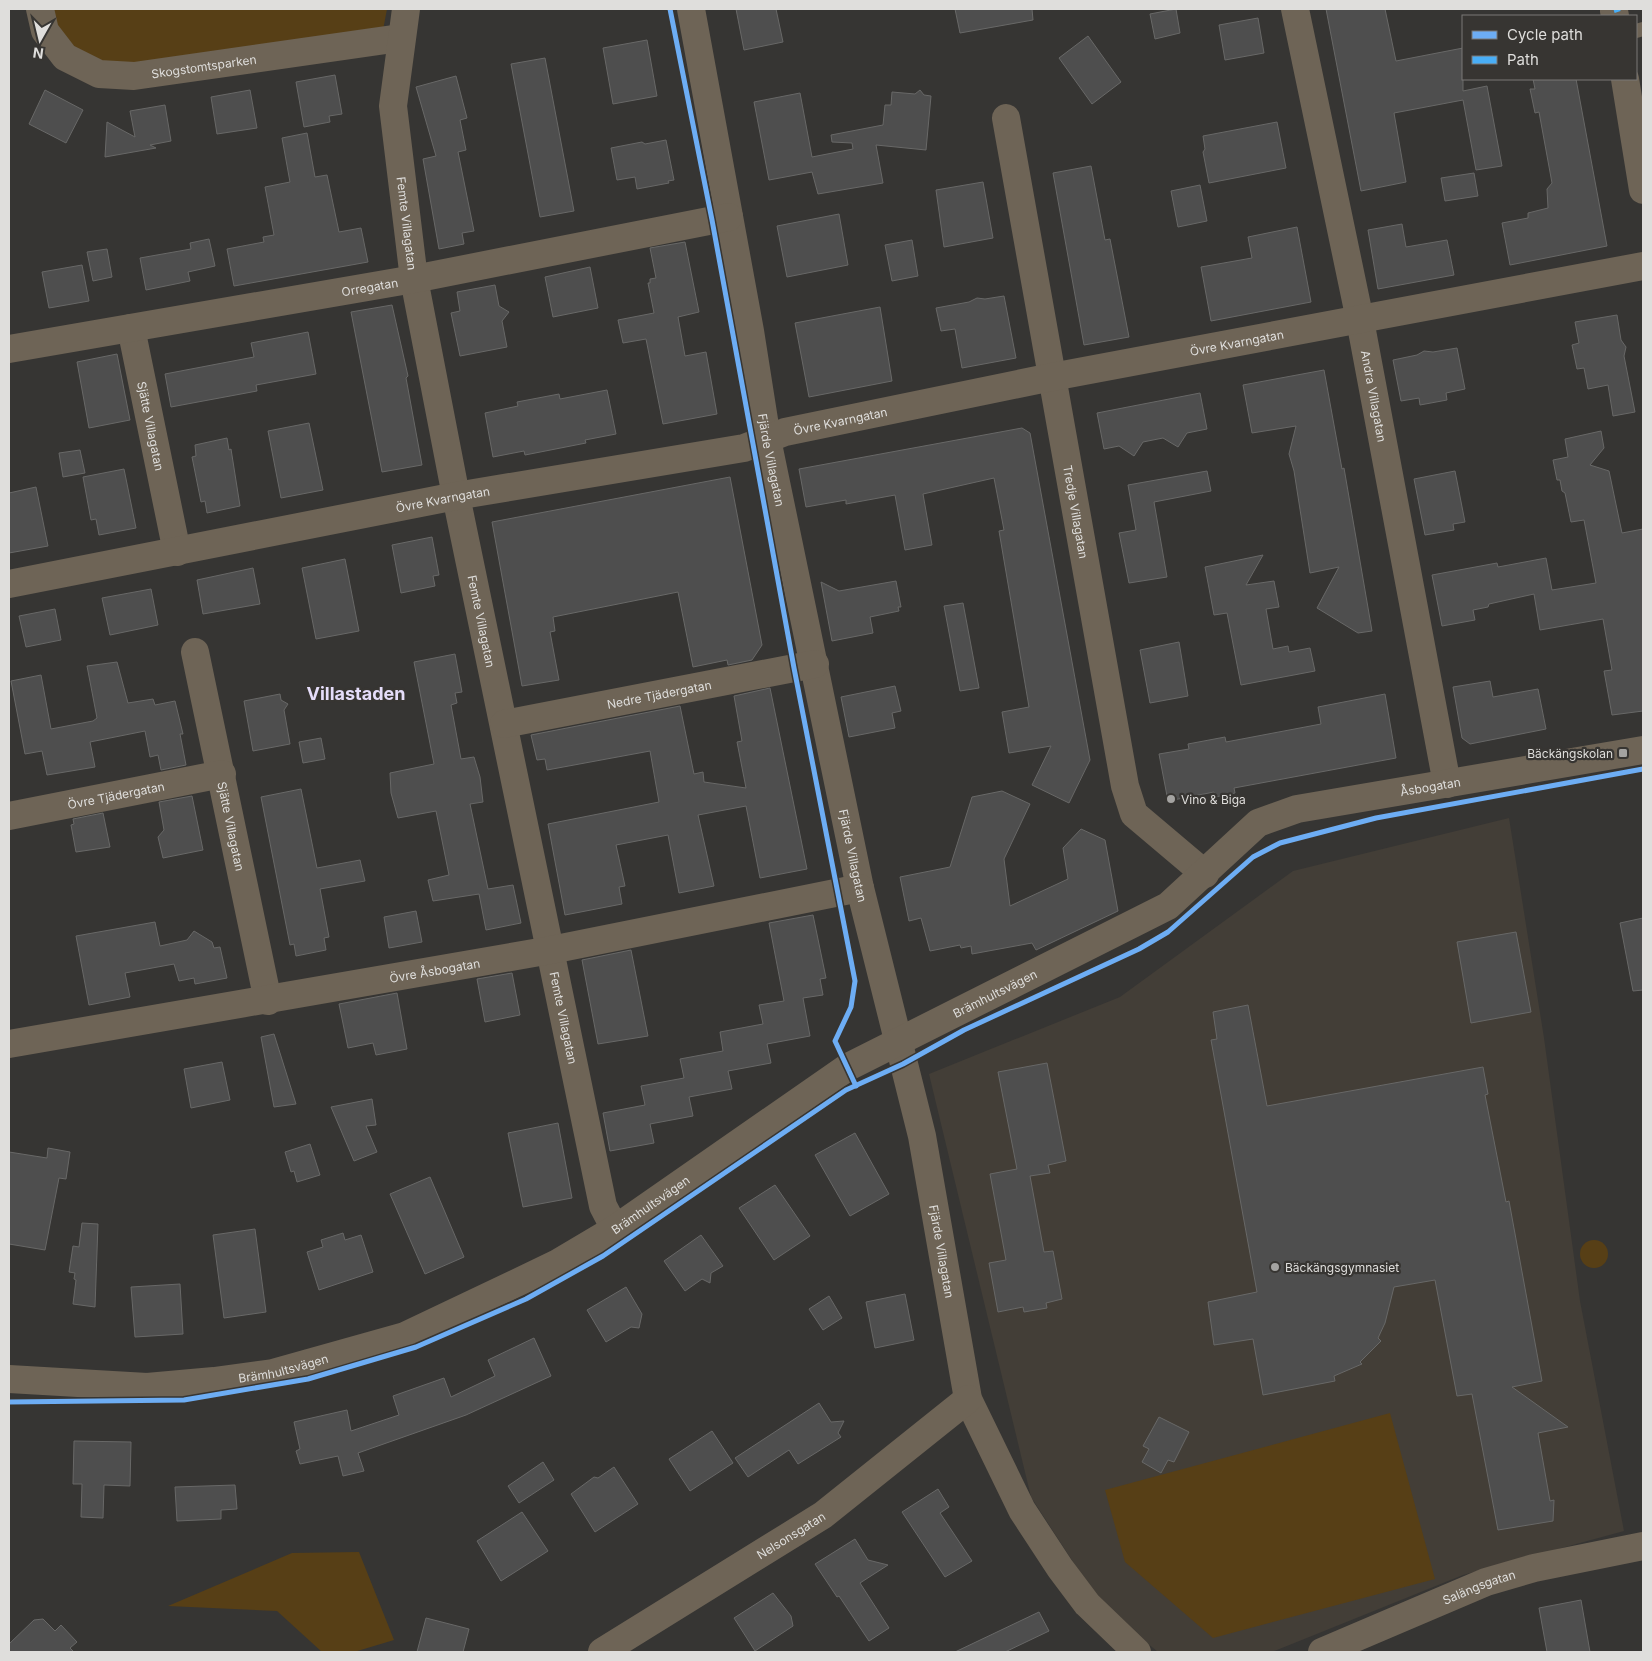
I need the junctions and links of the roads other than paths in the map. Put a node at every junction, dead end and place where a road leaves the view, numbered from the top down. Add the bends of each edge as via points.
1 (40, 9) edge
2 (406, 9) edge
3 (691, 9) edge
4 (1295, 9) edge
5 (400, 38) junction
6 (1625, 80) edge
7 (1006, 118) dead end
8 (1643, 190) edge
9 (729, 217) junction
10 (1643, 266) edge
11 (414, 279) junction
12 (1360, 320) junction
13 (131, 328) junction
14 (9, 350) edge
15 (1052, 378) junction
16 (767, 439) junction
17 (456, 496) junction
18 (176, 552) junction
19 (9, 584) edge
20 (196, 652) dead end
21 (815, 664) junction
22 (504, 724) junction
23 (1643, 750) edge
24 (222, 774) junction
25 (1448, 784) junction
26 (9, 816) edge
27 (1228, 850) joint
28 (1205, 874) junction
29 (860, 888) junction
30 (550, 950) junction
31 (268, 1001) junction
32 (899, 1042) junction
33 (9, 1044) edge
34 (615, 1229) junction
35 (9, 1379) edge
36 (968, 1399) junction
37 (1643, 1546) edge
38 (602, 1652) edge
39 (1137, 1652) edge
40 (1322, 1652) edge

1 - 5 street, Skogstomtsparken via 45,30 65,57 99,74 134,76
2 - 5 street, Femte Villagatan
3 - 9 street, Fjärde Villagatan
4 - 12 street, Andra Villagatan
5 - 11 street, Femte Villagatan via 393,106
6 - 8 street
7 - 15 street, Tredje Villagatan
9 - 11 street, Orregatan
9 - 16 street, Fjärde Villagatan
10 - 12 street, Övre Kvarngatan
11 - 13 street, Orregatan
11 - 17 street, Femte Villagatan
12 - 15 street, Övre Kvarngatan
12 - 25 street, Andra Villagatan
13 - 14 street, Orregatan
13 - 18 street, Sjätte Villagatan
15 - 16 street, Övre Kvarngatan via 785,432
15 - 28 street, Tredje Villagatan via 1125,786 1134,814
16 - 17 street, Övre Kvarngatan via 744,448
16 - 21 street, Fjärde Villagatan
17 - 18 street, Övre Kvarngatan
17 - 22 street, Femte Villagatan
18 - 19 street, Övre Kvarngatan
20 - 24 street, Sjätte Villagatan
21 - 22 street, Nedre Tjädergatan
21 - 29 street, Fjärde Villagatan
22 - 30 street, Femte Villagatan
23 - 25 street, Åsbogatan
24 - 26 street, Övre Tjädergatan
24 - 31 street, Sjätte Villagatan
25 - 27 street, Åsbogatan via 1297,808 1258,823
27 - 28 street, Brämhultsvägen
28 - 32 street, Brämhultsvägen via 1168,906
29 - 30 street, Övre Åsbogatan
29 - 32 street, Fjärde Villagatan
30 - 31 street, Övre Åsbogatan
30 - 34 street, Femte Villagatan via 603,1206
31 - 33 street, Övre Åsbogatan
32 - 34 street, Brämhultsvägen via 848,1067
32 - 36 street, Fjärde Villagatan via 922,1136
34 - 35 street, Brämhultsvägen via 556,1264 405,1336 273,1373 147,1387
36 - 38 street, Nelsonsgatan via 823,1515
36 - 39 street, Fjärde Villagatan via 1022,1510 1060,1568 1087,1604
37 - 40 street, Salängsgatan via 1534,1568 1486,1582

